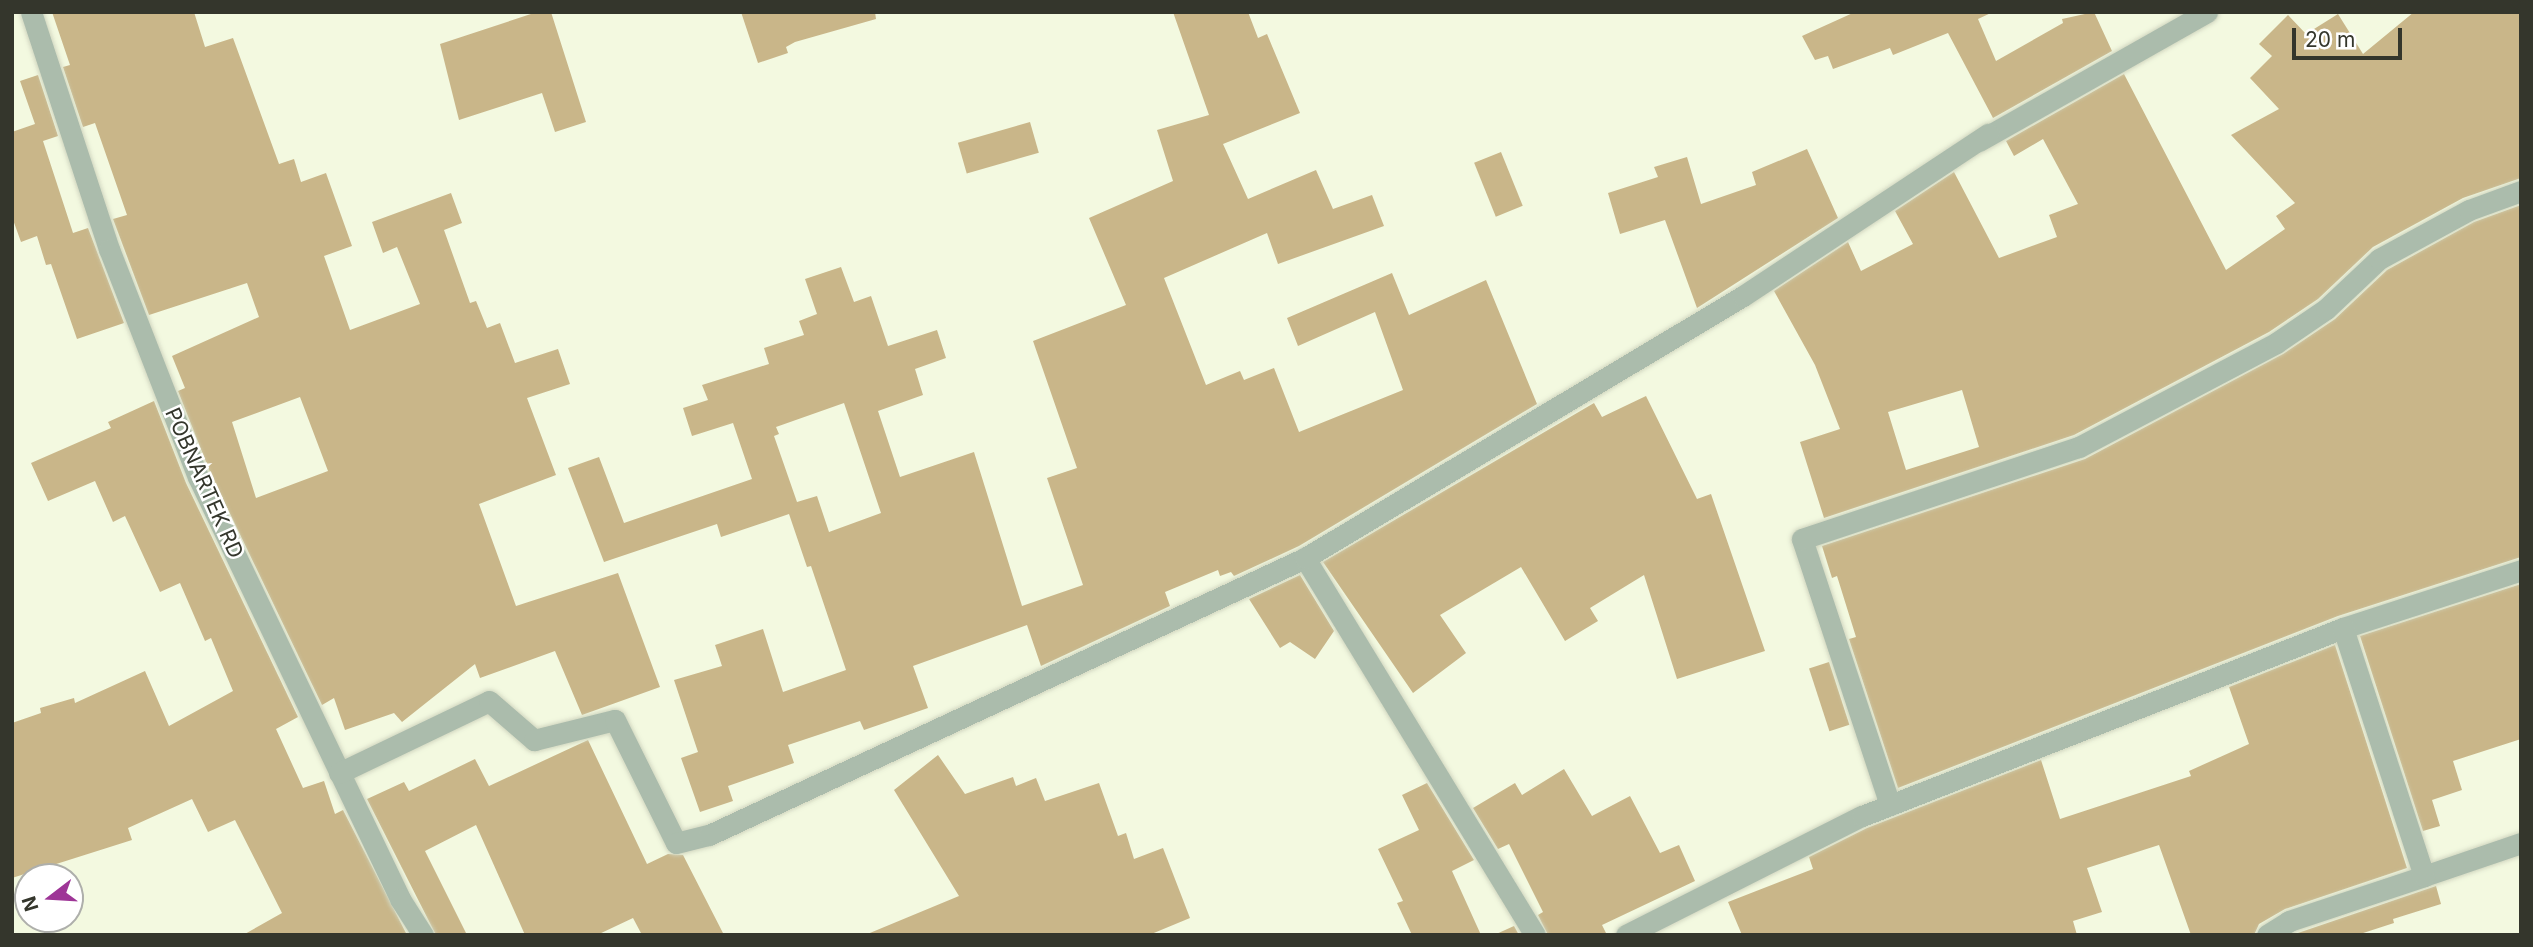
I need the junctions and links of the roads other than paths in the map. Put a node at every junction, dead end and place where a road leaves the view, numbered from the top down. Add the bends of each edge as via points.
1 (31, 12) edge
2 (2207, 12) edge
3 (2521, 191) edge
4 (1305, 558) junction
5 (2521, 570) edge
6 (2343, 628) junction
7 (339, 773) junction
8 (1890, 805) junction
9 (2521, 843) edge
10 (2424, 876) junction
11 (423, 935) edge
12 (1535, 935) edge
13 (1626, 935) edge
14 (2267, 935) edge

1 - 7 street, POBNARTEK RD via 109,249 198,477
2 - 4 street via 1984,138 1743,296
3 - 8 street via 2469,210 2379,259 2326,309 2276,343 2079,447 1802,539
4 - 7 street via 709,835 676,843 615,720 534,740 489,701
4 - 12 street
5 - 6 street
6 - 8 street
6 - 10 street
7 - 11 street, POBNARTEK RD via 400,899
8 - 13 street
9 - 10 street
10 - 14 street via 2289,921

